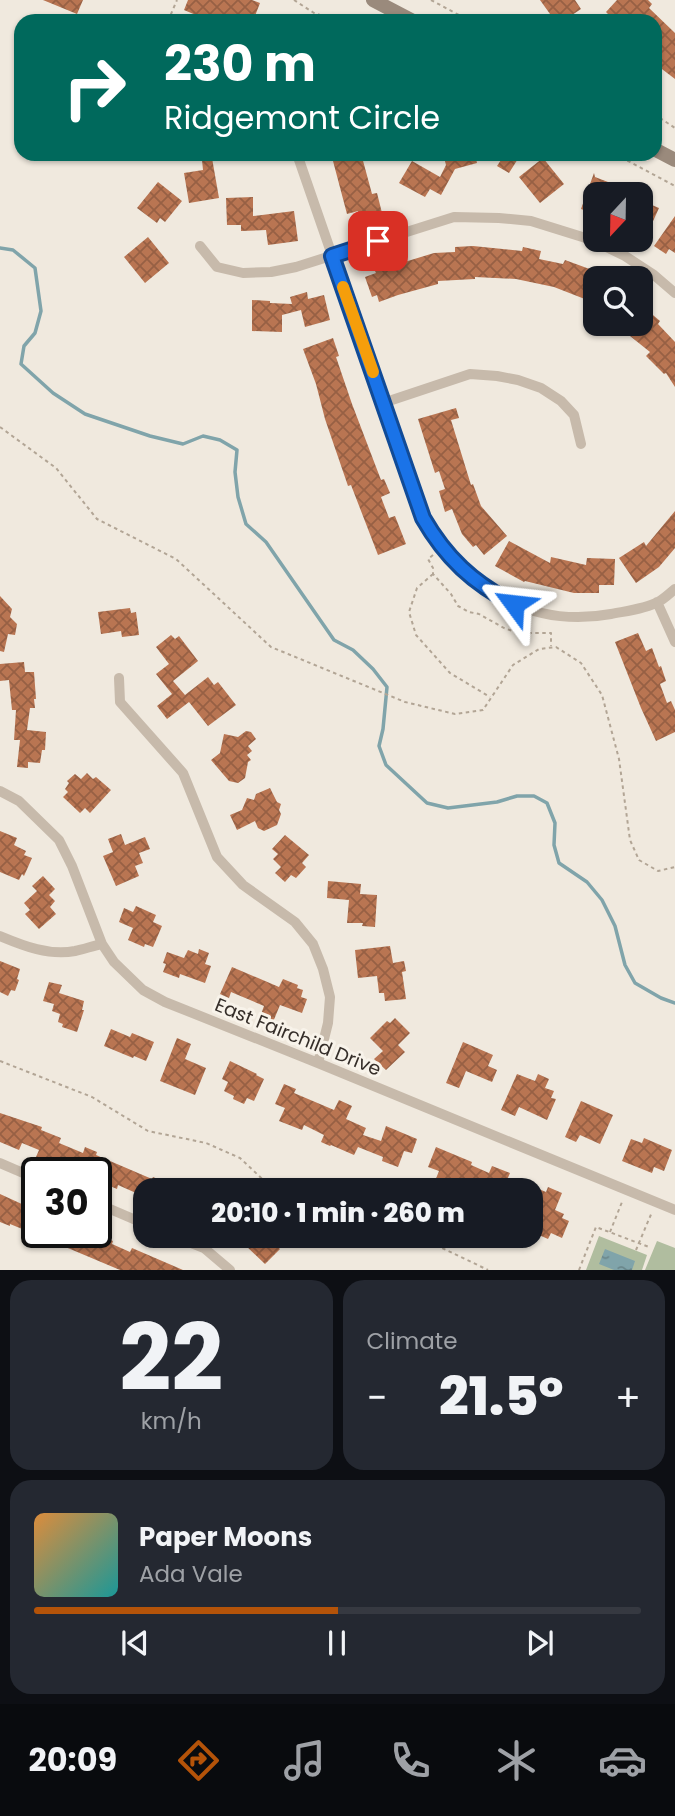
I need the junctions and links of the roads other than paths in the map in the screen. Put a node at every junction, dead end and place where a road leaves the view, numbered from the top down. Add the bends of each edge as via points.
1 (373, 0) edge
2 (400, 14) edge
3 (299, 161) edge
4 (200, 246) dead end
5 (332, 256) junction
6 (675, 293) edge
7 (383, 403) junction
8 (581, 444) dead end
9 (675, 589) edge
10 (657, 602) junction
11 (675, 642) edge
12 (119, 678) dead end
13 (0, 791) edge
14 (0, 936) edge
15 (102, 944) junction
16 (318, 1063) junction
17 (0, 1163) edge
18 (21, 1172) edge
19 (112, 1210) edge
20 (675, 1210) edge
21 (133, 1219) edge
22 (204, 1248) edge
23 (230, 1270) edge

1 - 2 main road
3 - 5 street
4 - 5 street via 217,267 243,273 271,272
5 - 6 street via 454,217 531,221 625,256
5 - 7 street
7 - 8 street via 470,374 517,380 561,401 574,415
7 - 10 street via 423,518 435,539 470,577 514,604 566,618 595,617
9 - 10 street
10 - 11 street
12 - 16 street via 120,702 183,773 217,857 243,885 295,922 313,944 330,997
13 - 15 street, East Fairchild Drive via 19,801 59,840
14 - 15 street via 46,952
15 - 16 street, East Fairchild Drive via 143,990
16 - 20 street, East Fairchild Drive
17 - 18 street
19 - 21 street
22 - 23 street

